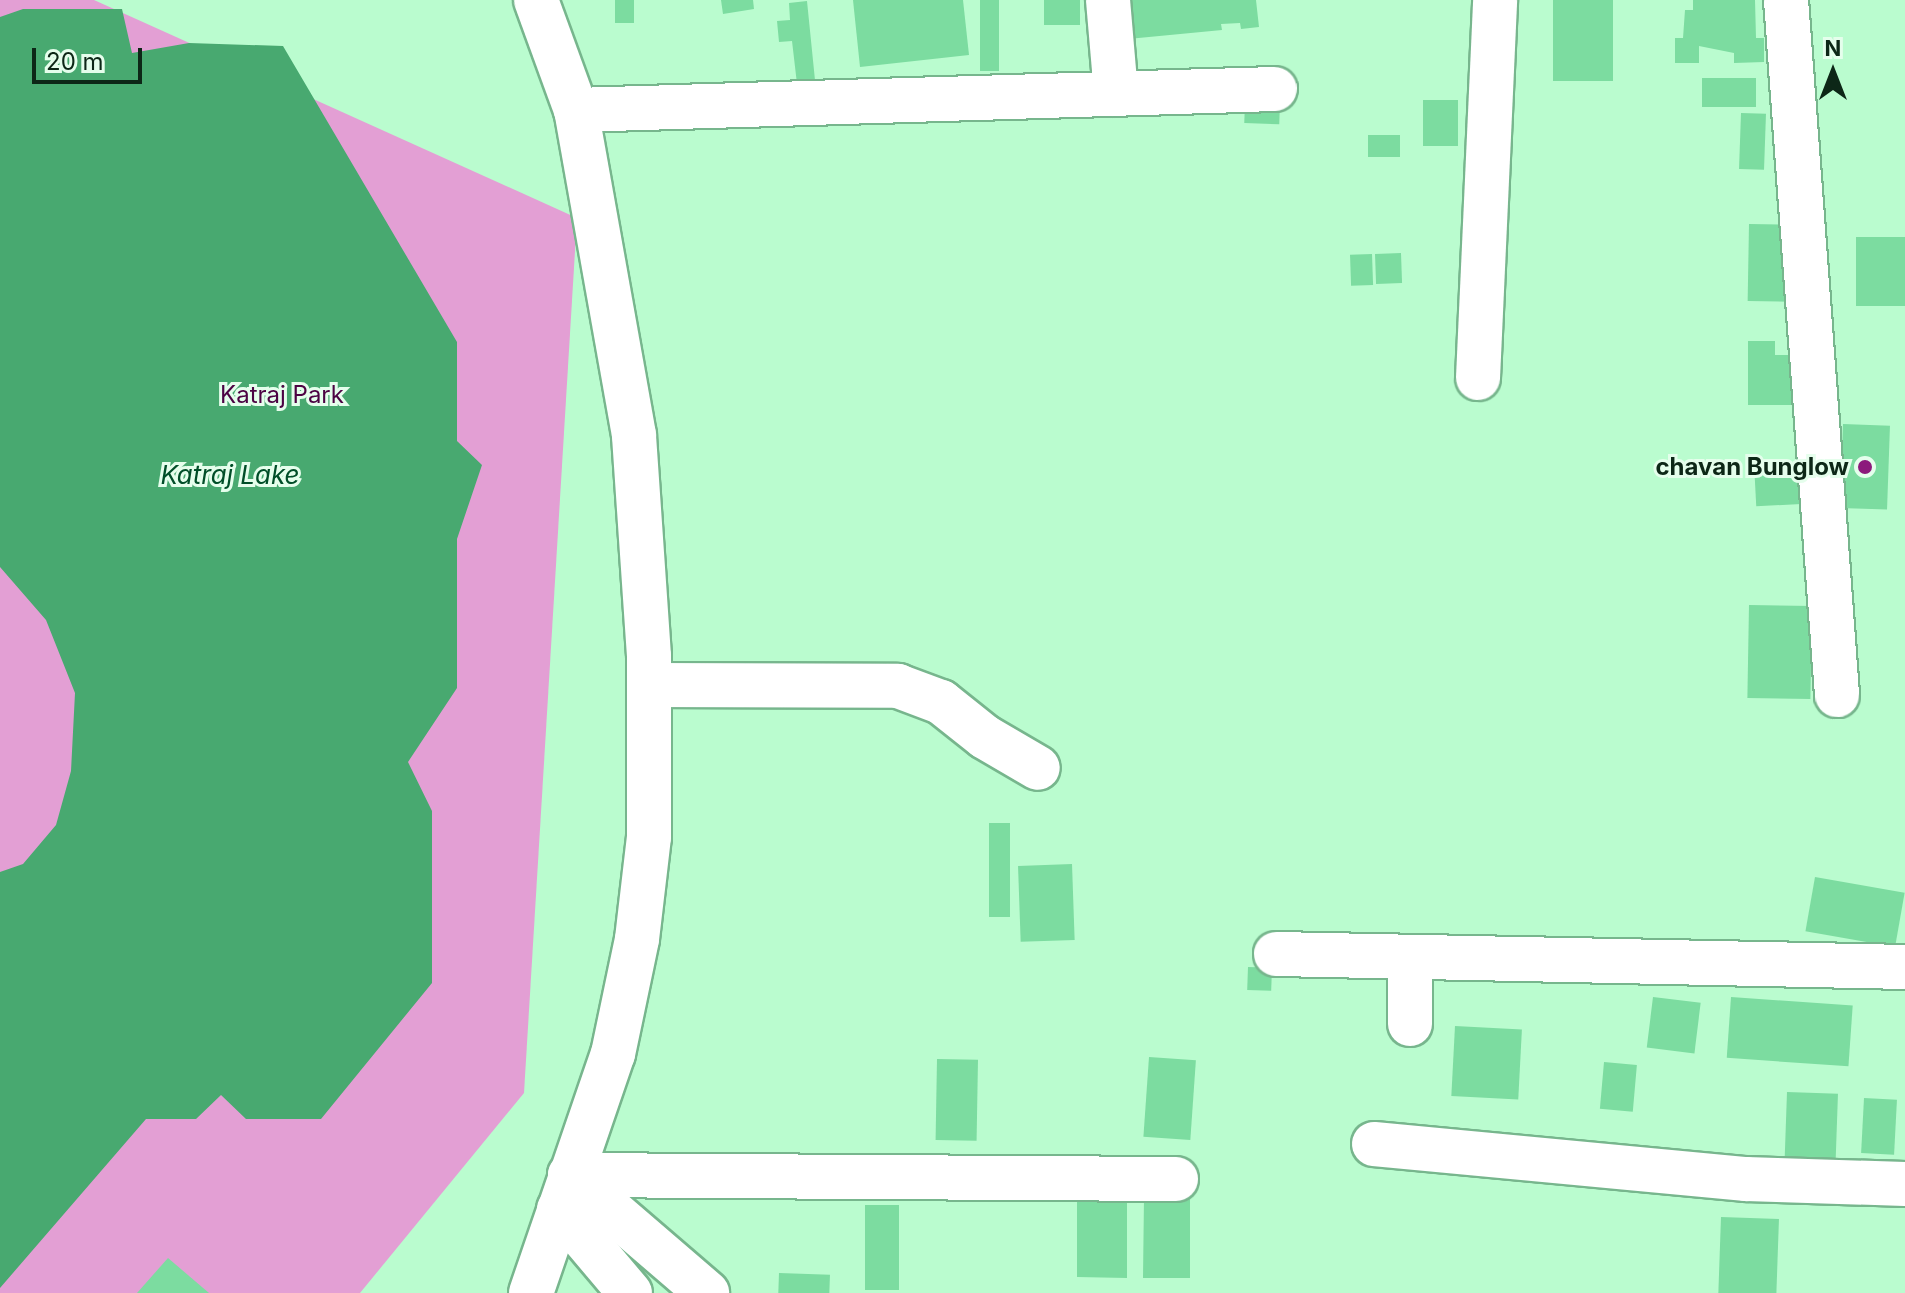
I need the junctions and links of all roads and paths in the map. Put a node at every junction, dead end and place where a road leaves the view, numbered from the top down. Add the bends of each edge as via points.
1 (536, 0) edge
2 (1108, 0) edge
3 (1495, 0) edge
4 (1786, 0) edge
5 (1275, 89) dead end
6 (1116, 94) junction
7 (576, 110) junction
8 (1478, 378) dead end
9 (649, 685) junction
10 (1837, 695) dead end
11 (1038, 768) dead end
12 (1276, 954) dead end
13 (1410, 960) junction
14 (1905, 967) edge
15 (1410, 1024) dead end
16 (1374, 1144) dead end
17 (1176, 1179) dead end
18 (1905, 1184) edge
19 (564, 1192) junction
20 (531, 1293) edge
21 (630, 1293) edge
22 (707, 1293) edge

1 - 7 street
2 - 6 street
3 - 8 street
4 - 10 street
5 - 6 street
6 - 7 street
7 - 9 street via 634,435
9 - 11 street via 898,686 941,702 985,737
9 - 19 street via 649,837 637,939 613,1054
12 - 13 street
13 - 14 street
13 - 15 street
16 - 18 street via 1746,1179
17 - 19 street
19 - 20 street
19 - 21 street
19 - 22 street

